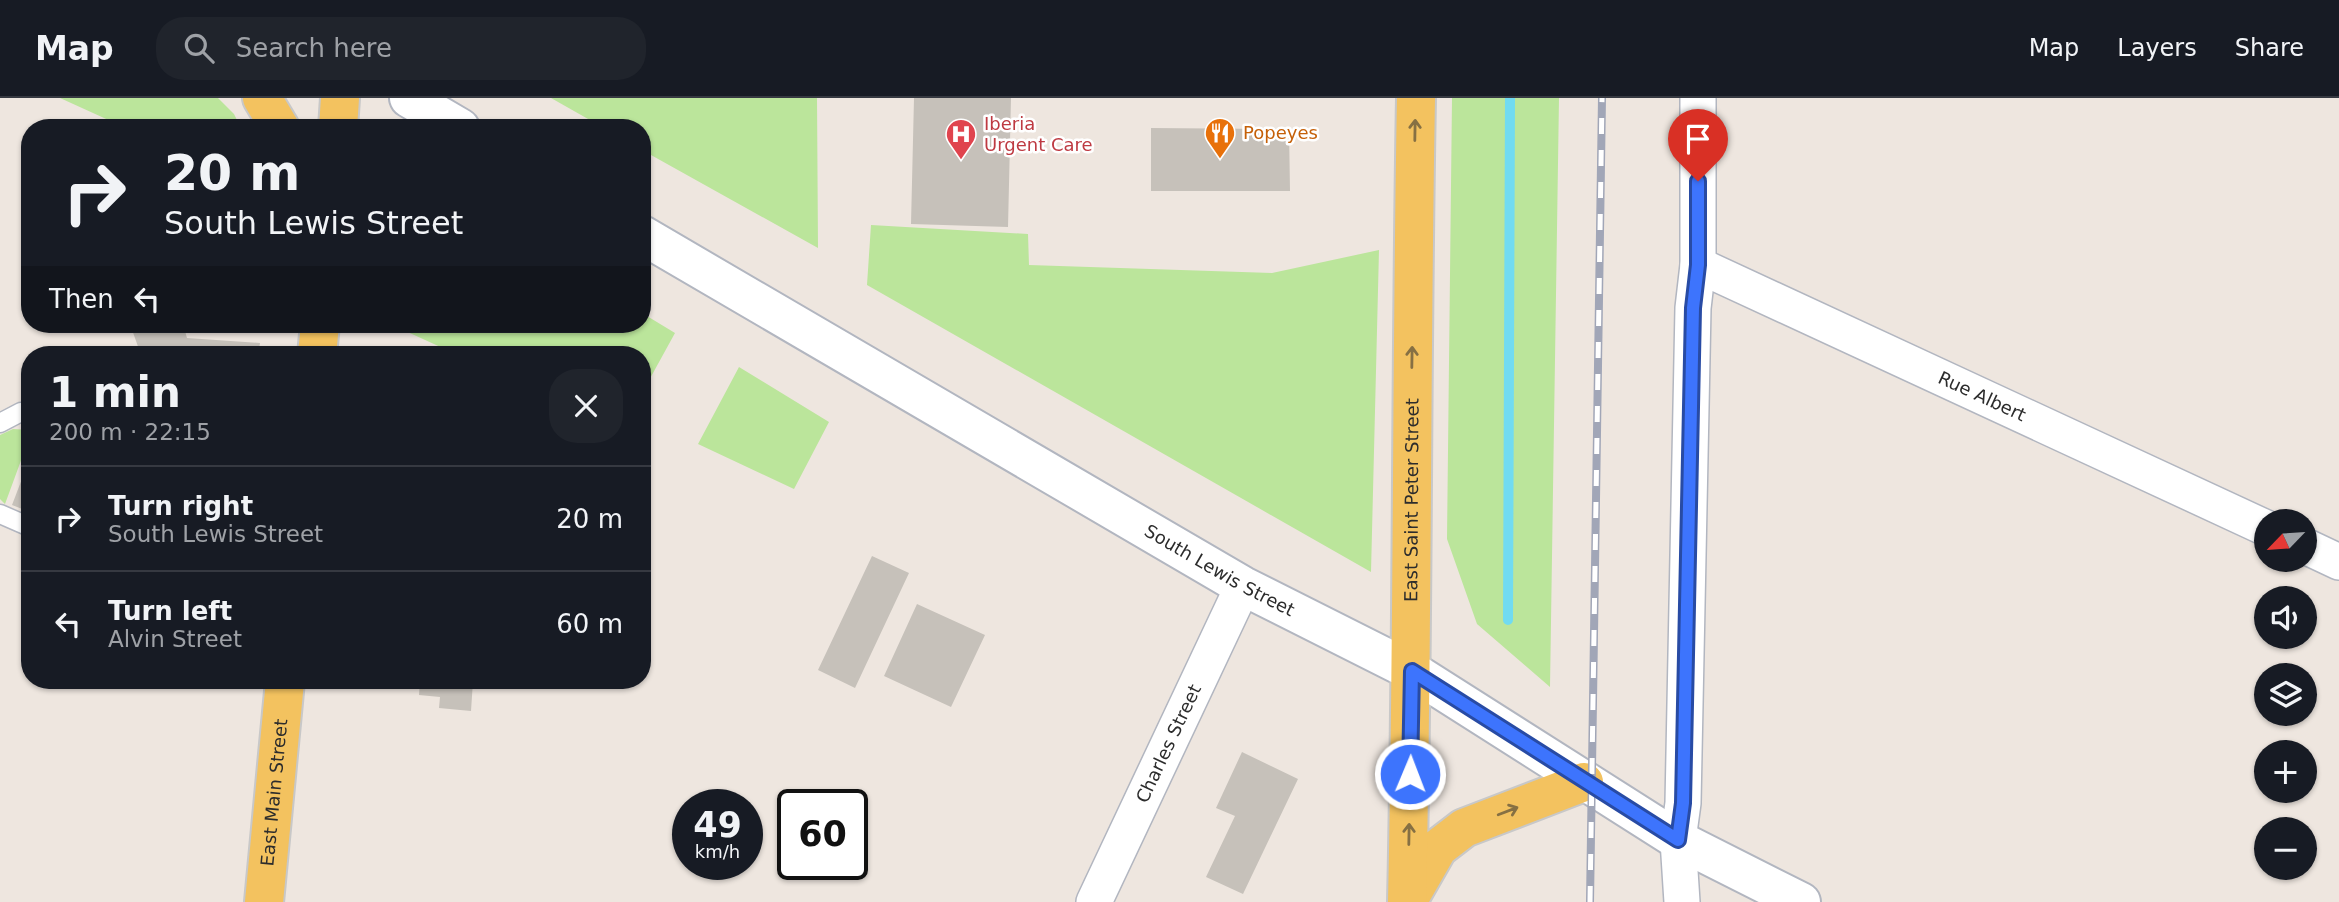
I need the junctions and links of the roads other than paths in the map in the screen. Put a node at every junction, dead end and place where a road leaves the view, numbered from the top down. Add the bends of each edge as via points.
1 (262, 98) edge
2 (341, 98) edge
3 (409, 98) edge
4 (1416, 98) edge
5 (1698, 98) edge
6 (275, 119) edge
7 (339, 119) edge
8 (445, 119) edge
9 (651, 239) edge
10 (1698, 265) junction
11 (21, 412) edge
12 (0, 424) edge
13 (0, 514) edge
14 (2254, 522) edge
15 (21, 523) edge
16 (2317, 552) edge
17 (2339, 562) edge
18 (1242, 586) junction
19 (1412, 671) junction
20 (284, 689) edge
21 (1584, 782) junction
22 (1678, 840) junction
23 (264, 902) edge
24 (1094, 902) edge
25 (1407, 902) edge
26 (1682, 902) edge
27 (1801, 902) edge

1 - 6 main road
2 - 7 main road
3 - 8 main road
19 -> 4 main road, East Saint Peter Street
5 - 10 street
9 - 18 main road, South Lewis Street
10 - 14 street, Rue Albert
10 - 22 street via 1693,308 1683,803
11 - 12 lane
13 - 15 lane
16 - 17 street
18 - 19 main road, South Lewis Street
18 - 24 street, Charles Street
19 - 21 main road, South Lewis Street
25 -> 19 main road, East Saint Peter Street
20 - 23 main road, East Main Street
21 - 22 main road, South Lewis Street
25 -> 21 main road via 1438,848 1464,828
22 - 26 street
22 - 27 main road, South Lewis Street

